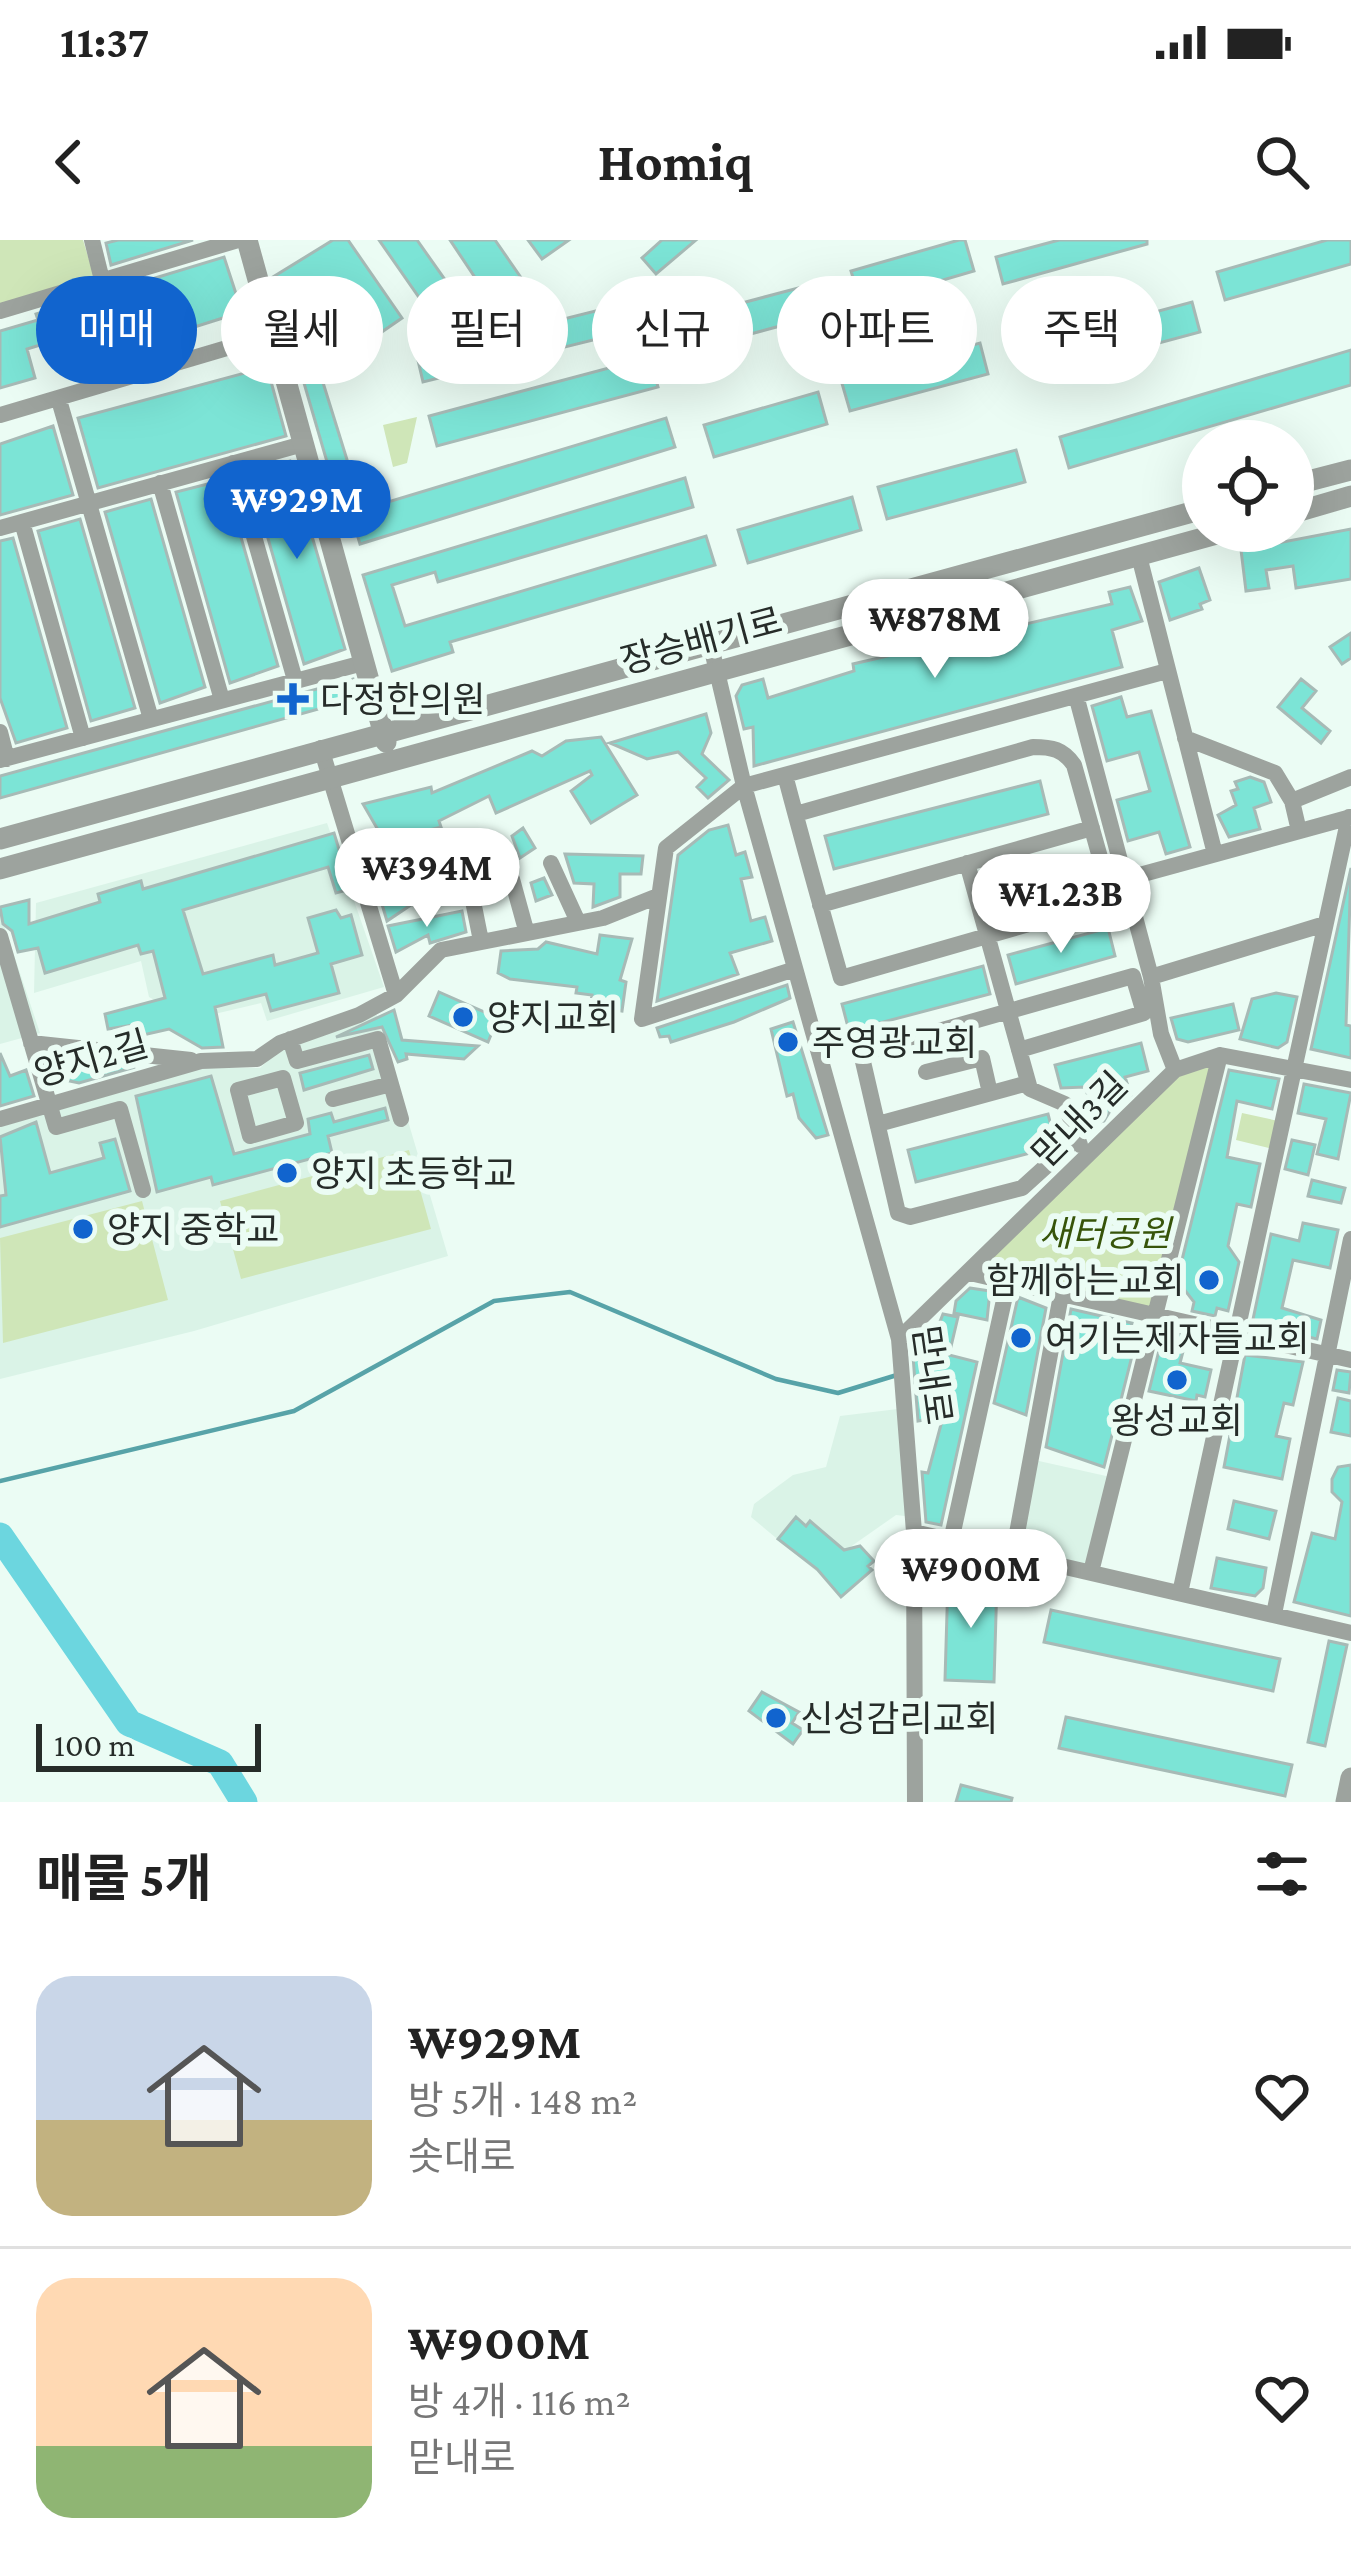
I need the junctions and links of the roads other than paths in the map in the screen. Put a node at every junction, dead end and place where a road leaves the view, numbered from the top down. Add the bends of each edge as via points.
1 (92, 240) edge
2 (168, 240) edge
3 (238, 240) edge
4 (248, 240) edge
5 (174, 259) junction
6 (101, 276) edge
7 (116, 276) edge
8 (257, 276) edge
9 (36, 300) edge
10 (0, 311) edge
11 (221, 350) edge
12 (286, 384) edge
13 (59, 400) junction
14 (0, 415) edge
15 (303, 444) junction
16 (233, 463) junction
17 (1351, 470) edge
18 (1314, 480) edge
19 (160, 483) junction
20 (1351, 496) edge
21 (90, 503) junction
22 (1314, 507) edge
23 (1182, 515) edge
24 (22, 522) junction
25 (0, 528) edge
26 (1182, 544) edge
27 (1139, 556) junction
28 (710, 642) junction
29 (363, 663) junction
30 (718, 669) junction
31 (1167, 671) junction
32 (295, 680) junction
33 (222, 700) junction
34 (1077, 700) junction
35 (151, 719) junction
36 (384, 730) junction
37 (0, 732) edge
38 (83, 738) junction
39 (1185, 738) junction
40 (321, 748) junction
41 (3, 760) edge
42 (389, 761) junction
43 (785, 776) junction
44 (1351, 777) edge
45 (331, 780) junction
46 (744, 786) junction
47 (1292, 801) junction
48 (796, 814) junction
49 (1350, 817) edge
50 (1092, 828) junction
51 (1300, 831) junction
52 (0, 839) edge
53 (1215, 854) junction
54 (551, 863) dead end
55 (967, 863) junction
56 (0, 869) edge
57 (512, 879) dead end
58 (1125, 879) junction
59 (453, 886) dead end
60 (658, 896) junction
61 (820, 905) junction
62 (578, 922) junction
63 (1325, 924) junction
64 (526, 930) junction
65 (0, 936) edge
66 (987, 936) junction
67 (482, 940) junction
68 (795, 969) junction
69 (1151, 977) junction
70 (396, 995) junction
71 (1008, 1010) junction
72 (290, 1039) junction
73 (31, 1043) junction
74 (1019, 1050) junction
75 (1220, 1055) junction
76 (256, 1059) junction
77 (201, 1061) junction
78 (1294, 1068) junction
79 (1175, 1070) junction
80 (926, 1072) dead end
81 (1351, 1080) edge
82 (264, 1083) dead end
83 (1028, 1083) junction
84 (391, 1084) junction
85 (990, 1093) junction
86 (334, 1099) dead end
87 (50, 1105) junction
88 (0, 1119) edge
89 (401, 1119) dead end
90 (878, 1124) junction
91 (1075, 1140) junction
92 (1090, 1155) junction
93 (143, 1190) dead end
94 (1351, 1239) edge
95 (970, 1274) junction
96 (1008, 1282) junction
97 (1061, 1295) junction
98 (1155, 1317) junction
99 (1236, 1336) junction
100 (898, 1339) junction
101 (1326, 1355) junction
102 (1351, 1360) edge
103 (914, 1532) junction
104 (951, 1540) junction
105 (1013, 1555) junction
106 (1091, 1572) junction
107 (1180, 1593) junction
108 (1274, 1614) junction
109 (1351, 1633) edge
110 (1351, 1778) edge
111 (915, 1802) edge
112 (1346, 1802) edge

1 - 6 street
2 - 5 street
3 - 5 street
4 - 8 street
5 - 7 street
9 - 10 street
11 - 13 street
12 - 15 street
13 - 14 street
13 - 21 street
15 - 16 street
15 - 29 street
16 - 19 street
16 - 32 street
17 - 18 street
19 - 21 street
19 - 33 street
20 - 22 street
21 - 24 street
21 - 35 street
23 - 28 street, 장승배기로
24 - 25 street
24 - 38 street
26 - 27 street, 장승배기로
27 - 30 street, 장승배기로
27 - 31 street
28 - 30 street, 맏내로
28 - 36 street, 장승배기로
29 - 32 street
29 - 36 street
30 - 42 street, 장승배기로
30 - 46 street, 맏내로
31 - 34 street
31 - 39 street
32 - 33 street
33 - 35 street
34 - 43 street
34 - 58 street
35 - 38 street
36 - 40 street, 장승배기로
36 - 42 street
37 - 41 street
38 - 41 street
39 - 47 street via 1275,773
39 - 53 street
40 - 45 street
40 - 52 street, 장승배기로
42 - 45 street, 장승배기로
43 - 46 street
43 - 48 street
44 - 47 street
45 - 56 street, 장승배기로
45 - 70 street
46 - 60 street via 666,848
46 - 68 street, 맏내로
47 - 51 street
48 - 50 street via 1051,747 1074,765
48 - 61 street
49 - 51 street
49 - 63 street
50 - 55 street
50 - 66 street via 1112,900
51 - 53 street
53 - 58 street
54 - 62 street
55 - 61 street
55 - 66 street
57 - 64 street
58 - 69 street
59 - 67 street via 473,901
60 - 62 street
60 - 68 street via 642,1019
61 - 66 street via 841,978
62 - 64 street
63 - 69 street
63 - 78 street
64 - 67 street
65 - 73 street
66 - 71 street
67 - 70 street via 441,950
68 - 100 street, 맏내로
69 - 79 street
70 - 72 street, 양지2길
71 - 74 street
71 - 74 street via 1133,976 1144,1013
71 - 90 street via 862,1053
72 - 76 street, 양지2길
72 - 84 street via 297,1061 378,1039
73 - 77 street, 양지2길
73 - 87 street
74 - 83 street
75 - 78 street, 맏내3길
75 - 79 street, 맏내3길
75 - 98 street
76 - 77 street, 양지2길
76 - 82 street
77 - 87 street, 양지2길
78 - 81 street, 맏내3길
78 - 99 street
79 - 92 street, 맏내3길
80 - 85 street via 982,1058
83 - 85 street
83 - 91 street via 1079,1111
84 - 86 street
84 - 89 street
85 - 90 street
87 - 88 street, 양지2길
87 - 93 street via 56,1127 120,1109
90 - 91 street via 898,1213 910,1217 1022,1188
91 - 92 street
92 - 95 street, 맏내3길
94 - 101 street
95 - 96 street
95 - 100 street, 맏내3길
96 - 97 street
96 - 104 street
97 - 98 street
97 - 105 street
98 - 99 street
98 - 106 street
99 - 101 street
99 - 107 street
100 - 103 street, 맏내로
101 - 102 street
101 - 108 street
103 - 104 street
103 - 111 street, 맏내로
104 - 105 street
105 - 106 street
106 - 107 street
107 - 108 street
108 - 109 street
110 - 112 street

